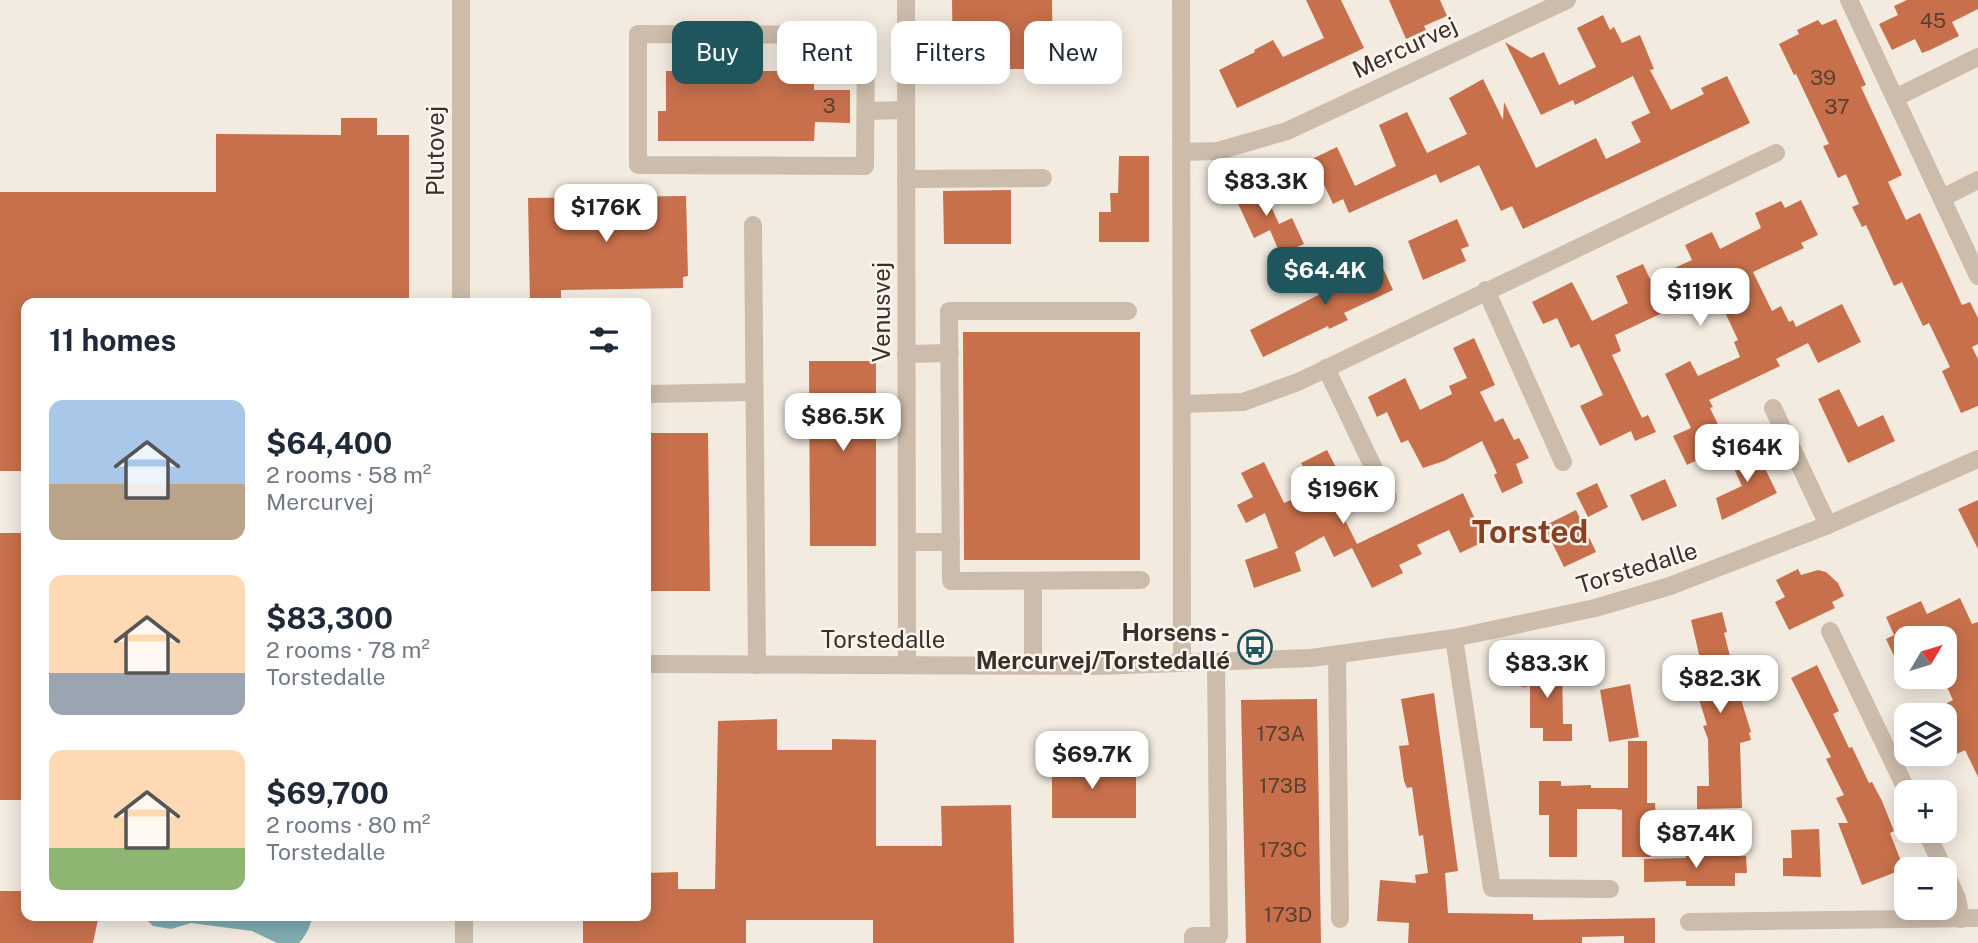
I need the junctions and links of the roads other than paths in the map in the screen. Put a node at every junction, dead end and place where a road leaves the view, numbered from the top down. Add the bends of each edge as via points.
1 (461, 0) edge
2 (906, 0) edge
3 (1181, 0) edge
4 (1567, 0) edge
5 (1849, 0) edge
6 (1978, 57) edge
7 (1895, 97) junction
8 (906, 110) junction
9 (866, 111) junction
10 (1181, 152) junction
11 (1776, 153) dead end
12 (1043, 178) dead end
13 (906, 179) junction
14 (1978, 180) edge
15 (1942, 198) junction
16 (753, 225) dead end
17 (1978, 276) edge
18 (1486, 290) junction
19 (461, 298) edge
20 (1128, 311) dead end
21 (950, 353) junction
22 (906, 354) junction
23 (1326, 368) junction
24 (754, 392) junction
25 (651, 394) edge
26 (1182, 404) junction
27 (1773, 408) dead end
28 (1978, 459) edge
29 (1563, 462) dead end
30 (1388, 498) dead end
31 (1828, 525) junction
32 (907, 542) junction
33 (951, 542) junction
34 (1141, 580) dead end
35 (1033, 581) junction
36 (1830, 631) dead end
37 (1454, 638) junction
38 (1337, 655) junction
39 (1216, 662) junction
40 (1182, 663) junction
41 (651, 664) edge
42 (757, 665) junction
43 (907, 665) junction
44 (1033, 666) junction
45 (1902, 780) edge
46 (1610, 889) dead end
47 (1957, 896) edge
48 (1970, 918) edge
49 (1340, 919) dead end
50 (464, 921) edge
51 (1689, 922) dead end
52 (464, 943) edge
53 (1194, 943) edge

1 - 19 street, Plutovej
2 - 8 street, Venusvej
3 - 10 street
4 - 10 street, Mercurvej via 1287,131 1218,151
5 - 7 street
6 - 7 street
7 - 15 street
8 - 9 street
8 - 13 street, Venusvej
9 - 9 street via 866,35 639,34 638,165 865,166
10 - 26 street
11 - 18 street
12 - 13 street
13 - 22 street, Venusvej
14 - 15 street
15 - 17 street
16 - 24 street
18 - 23 street
18 - 29 street
20 - 21 street via 949,311
21 - 22 street
21 - 33 street
22 - 32 street, Venusvej
23 - 26 street via 1243,402
23 - 30 street
24 - 25 street
24 - 42 street
26 - 40 street
27 - 31 street
28 - 31 street, Torstedalle
31 - 37 street, Torstedalle via 1670,586 1595,608
32 - 33 street
32 - 43 street, Venusvej
33 - 35 street via 951,581
34 - 35 street
35 - 44 street
36 - 45 street
37 - 38 street, Torstedalle
37 - 46 street via 1492,888
38 - 39 street, Torstedalle
38 - 49 street
39 - 40 street, Torstedalle
39 - 53 street via 1219,936 1193,936
40 - 44 street, Torstedalle
41 - 42 street, Torstedalle
42 - 43 street, Torstedalle
43 - 44 street, Torstedalle
47 - 48 street
48 - 51 street
50 - 52 street

